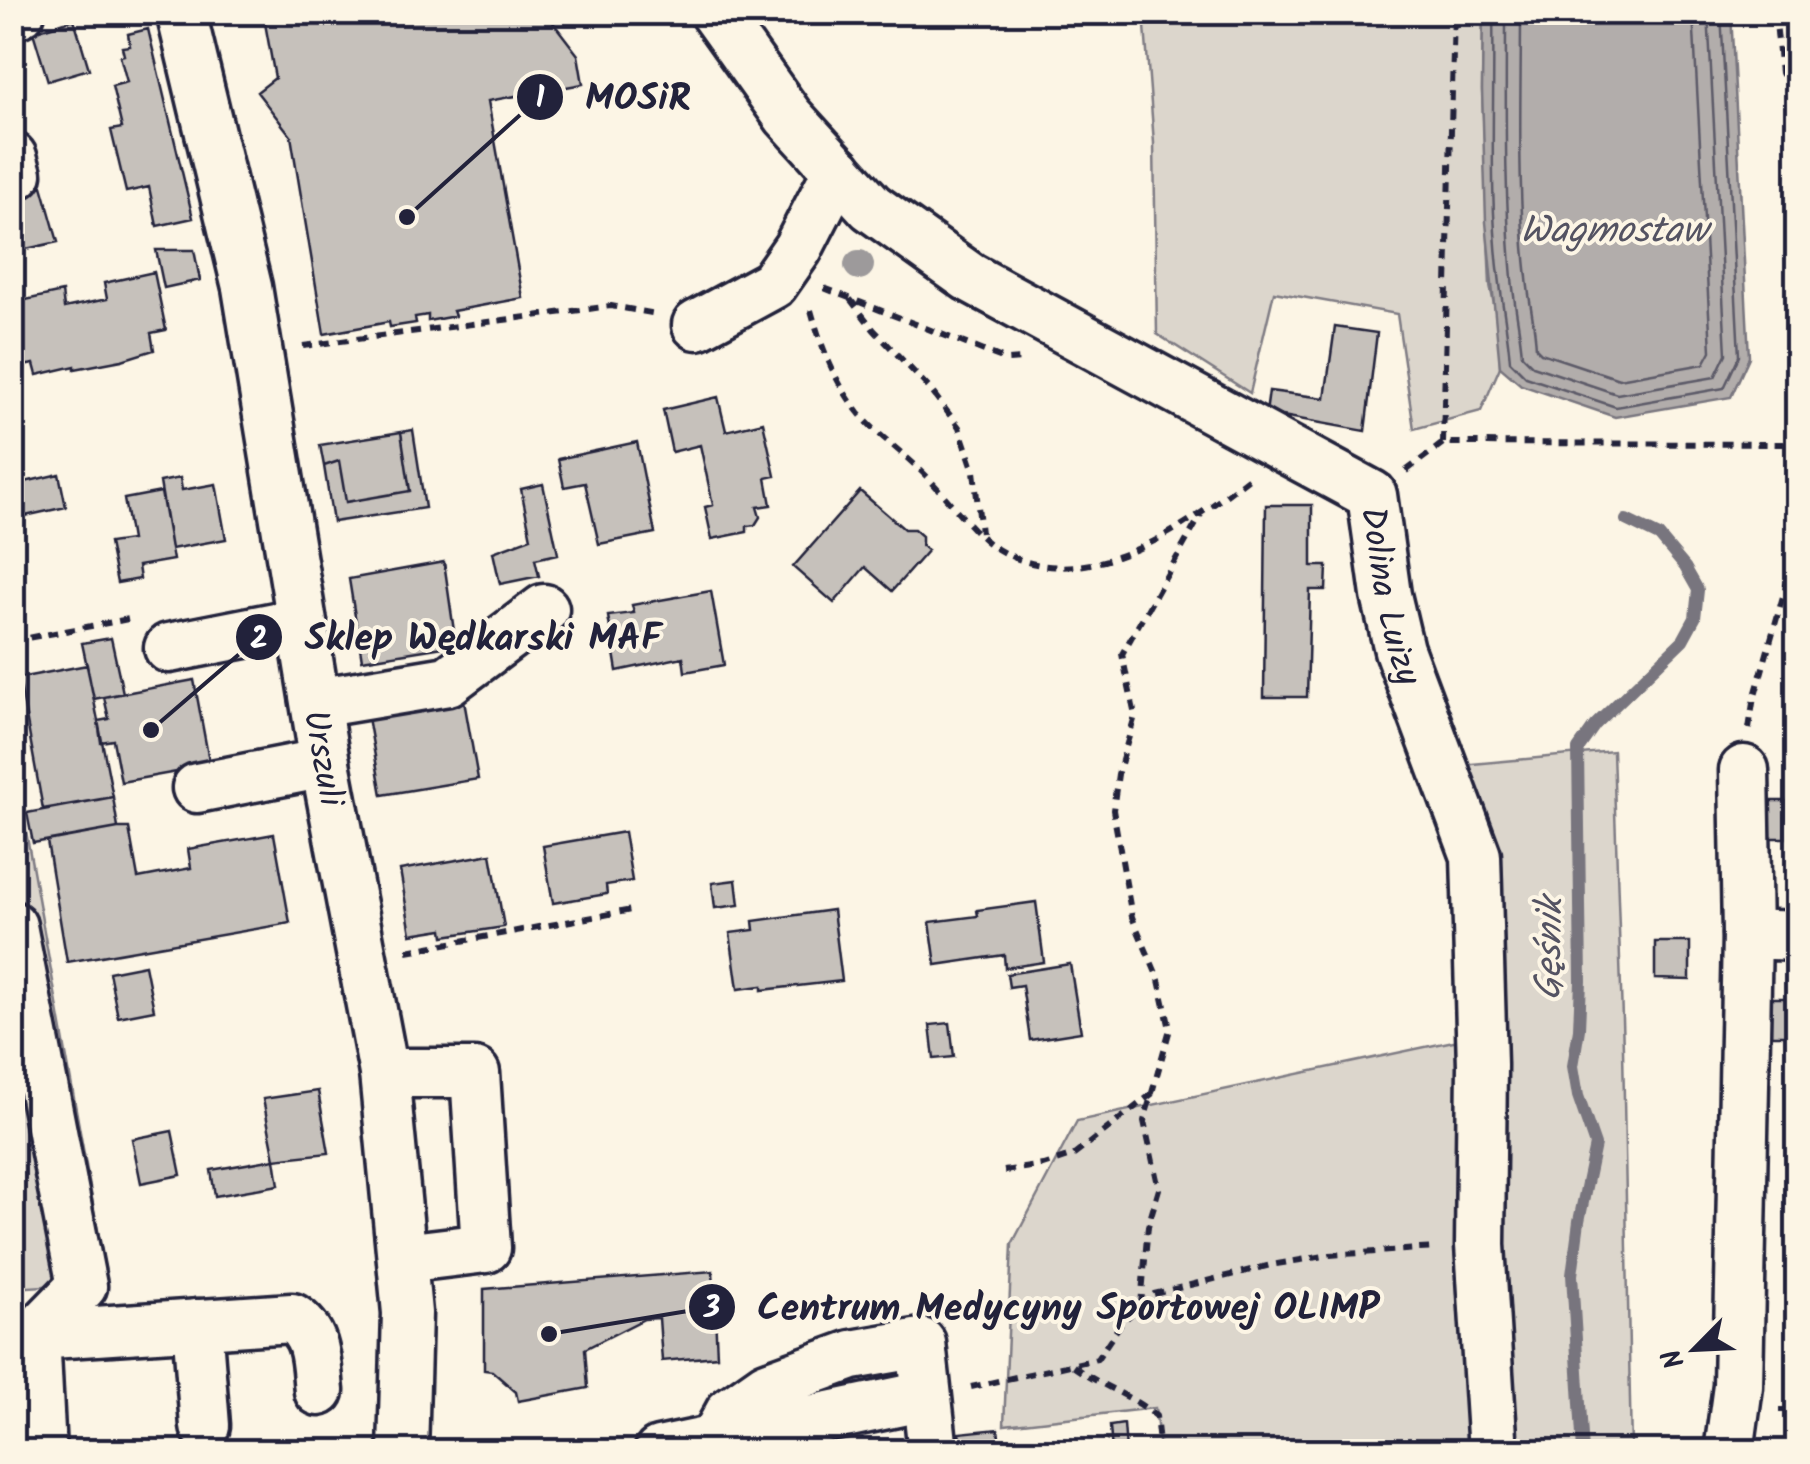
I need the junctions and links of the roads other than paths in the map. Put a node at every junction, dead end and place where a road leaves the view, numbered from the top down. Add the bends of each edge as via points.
1 (20, 12) edge
2 (181, 12) edge
3 (714, 12) edge
4 (12, 15) edge
5 (838, 170) junction
6 (697, 325) road end
7 (544, 609) dead end
8 (301, 622) junction
9 (170, 648) dead end
10 (316, 703) junction
11 (326, 763) junction
12 (1744, 770) road end
13 (197, 788) dead end
14 (12, 926) edge
15 (1747, 934) junction
16 (1798, 936) edge
17 (384, 1073) junction
18 (404, 1258) junction
19 (196, 1324) junction
20 (24, 1335) edge
21 (319, 1391) dead end
22 (205, 1426) dead end
23 (42, 1452) edge
24 (403, 1452) edge
25 (660, 1452) edge
26 (934, 1452) edge
27 (1493, 1452) edge
28 (1729, 1452) edge

1 - 4 street
2 - 8 street, Urszuli via 246,287
3 - 5 street, Dolina Luizy via 788,116
5 - 6 street via 801,264
5 - 27 street, Dolina Luizy via 871,207 969,277 1372,495 1399,650 1476,856 1480,1245
7 - 10 street via 448,681
8 - 9 street
8 - 10 street, Urszuli
10 - 11 street, Urszuli
11 - 13 street
11 - 17 street, Urszuli
12 - 15 street
14 - 20 street via 82,1286
15 - 16 street
15 - 28 street via 1738,1386
17 - 18 street, Urszuli
17 - 18 street via 475,1073 486,1248
18 - 24 street, Urszuli
19 - 20 street
19 - 21 street via 292,1318 306,1326
19 - 22 street
20 - 23 street
25 - 26 street via 925,1396

